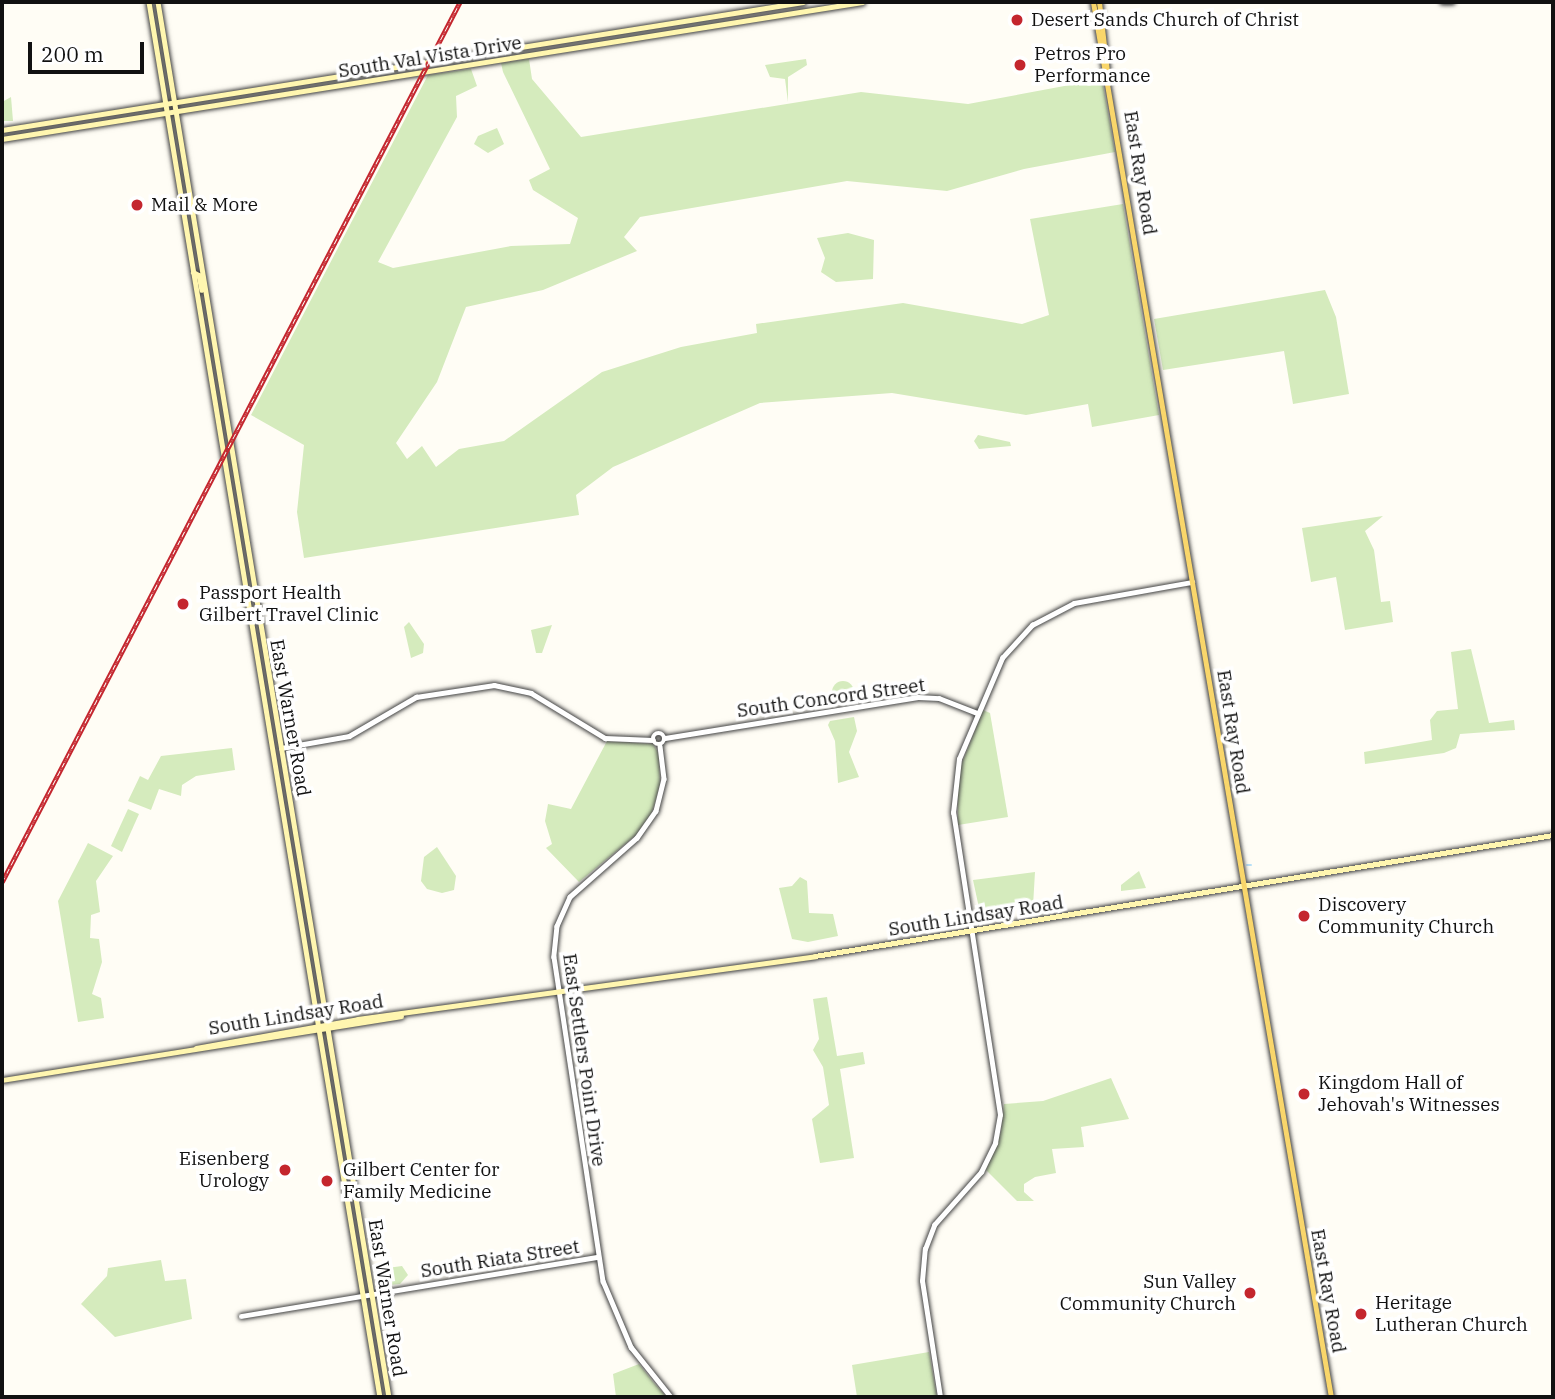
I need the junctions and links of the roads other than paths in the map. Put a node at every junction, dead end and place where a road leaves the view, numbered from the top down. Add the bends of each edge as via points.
1 (149, 2) edge
2 (158, 2) edge
3 (803, 2) edge
4 (862, 2) edge
5 (1093, 2) edge
6 (1100, 2) edge
7 (1442, 2) edge
8 (1453, 2) edge
9 (161, 22) junction
10 (152, 23) junction
11 (396, 67) junction
12 (1107, 71) junction
13 (397, 76) junction
14 (301, 82) junction
15 (302, 91) junction
16 (175, 102) junction
17 (165, 104) junction
18 (176, 112) junction
19 (166, 114) junction
20 (65, 120) junction
21 (66, 129) junction
22 (2, 130) edge
23 (2, 139) edge
24 (192, 214) junction
25 (183, 216) junction
26 (193, 272) junction
27 (207, 304) junction
28 (213, 339) junction
29 (204, 341) junction
30 (1192, 582) junction
31 (978, 713) junction
32 (665, 738) junction
33 (653, 740) junction
34 (660, 746) junction
35 (281, 748) junction
36 (1553, 835) edge
37 (1243, 887) junction
38 (308, 911) junction
39 (300, 912) junction
40 (972, 931) junction
41 (559, 993) junction
42 (327, 1027) junction
43 (318, 1028) junction
44 (237, 1038) junction
45 (196, 1048) junction
46 (216, 1048) junction
47 (2, 1080) edge
48 (346, 1142) junction
49 (338, 1144) junction
50 (597, 1257) junction
51 (372, 1294) junction
52 (364, 1296) junction
53 (241, 1316) dead end
54 (380, 1397) edge
55 (389, 1397) edge
56 (671, 1397) edge
57 (940, 1397) edge
58 (1331, 1397) edge

1 - 10 main road, East Warner Road
2 - 9 main road, East Warner Road
3 - 11 main road, South Val Vista Drive
4 - 13 main road, South Val Vista Drive
5 - 12 main road, East Ray Road
6 - 12 main road, East Ray Road
7 - 8 main road
9 - 10 main road
9 - 16 main road, East Warner Road
10 - 17 main road, East Warner Road
11 - 13 main road
11 - 14 main road, South Val Vista Drive
12 - 30 main road, East Ray Road
13 - 15 main road, South Val Vista Drive
14 - 15 main road
14 - 16 main road, South Val Vista Drive
15 - 18 main road, South Val Vista Drive
16 - 17 main road, South Val Vista Drive
16 - 18 main road, East Warner Road
17 - 19 main road, East Warner Road
17 - 20 main road, South Val Vista Drive
18 - 19 main road, South Val Vista Drive
18 - 24 main road, East Warner Road
19 - 21 main road, South Val Vista Drive
19 - 25 main road, East Warner Road
20 - 21 main road
20 - 22 main road, South Val Vista Drive
21 - 23 main road, South Val Vista Drive
24 - 25 main road
24 - 27 main road, East Warner Road
25 - 26 main road, East Warner Road
26 - 27 main road via 199,275
26 - 29 main road, East Warner Road
27 - 28 main road, East Warner Road
28 - 29 main road
28 - 35 main road, East Warner Road
29 - 39 main road, East Warner Road
30 - 31 street via 1080,602 1046,615 1006,652
30 - 37 main road, East Ray Road
31 - 32 street, South Concord Street via 939,698 918,697
31 - 40 street via 959,759 953,796
32 - 33 street, South Concord Street via 657,733
32 - 34 street
33 - 34 street
33 - 35 street via 624,742 599,736 538,696 494,685 416,697 349,736
34 - 41 street, East Settlers Point Drive via 663,784 652,818 637,838 580,884 561,914 554,948
35 - 38 main road, East Warner Road
36 - 37 main road, South Lindsay Road
37 - 40 main road, South Lindsay Road
37 - 58 main road, East Ray Road
38 - 39 main road
38 - 42 main road, East Warner Road
39 - 43 main road, East Warner Road
40 - 41 main road, South Lindsay Road
40 - 57 street via 1000,1115 984,1167 934,1225 925,1249 922,1281
41 - 42 main road, South Lindsay Road
41 - 50 street, East Settlers Point Drive
42 - 43 main road, South Lindsay Road
42 - 48 main road, East Warner Road
43 - 44 main road, South Lindsay Road
43 - 46 main road, South Lindsay Road
43 - 49 main road, East Warner Road
44 - 45 main road, South Lindsay Road
44 - 46 main road
45 - 46 main road, South Lindsay Road
45 - 47 main road, South Lindsay Road
48 - 49 main road
48 - 51 main road, East Warner Road
49 - 52 main road, East Warner Road
50 - 51 street, South Riata Street
50 - 56 street, East Settlers Point Drive via 620,1328
51 - 52 street, South Riata Street
51 - 55 main road, East Warner Road
52 - 53 street, South Riata Street
52 - 54 main road, East Warner Road

